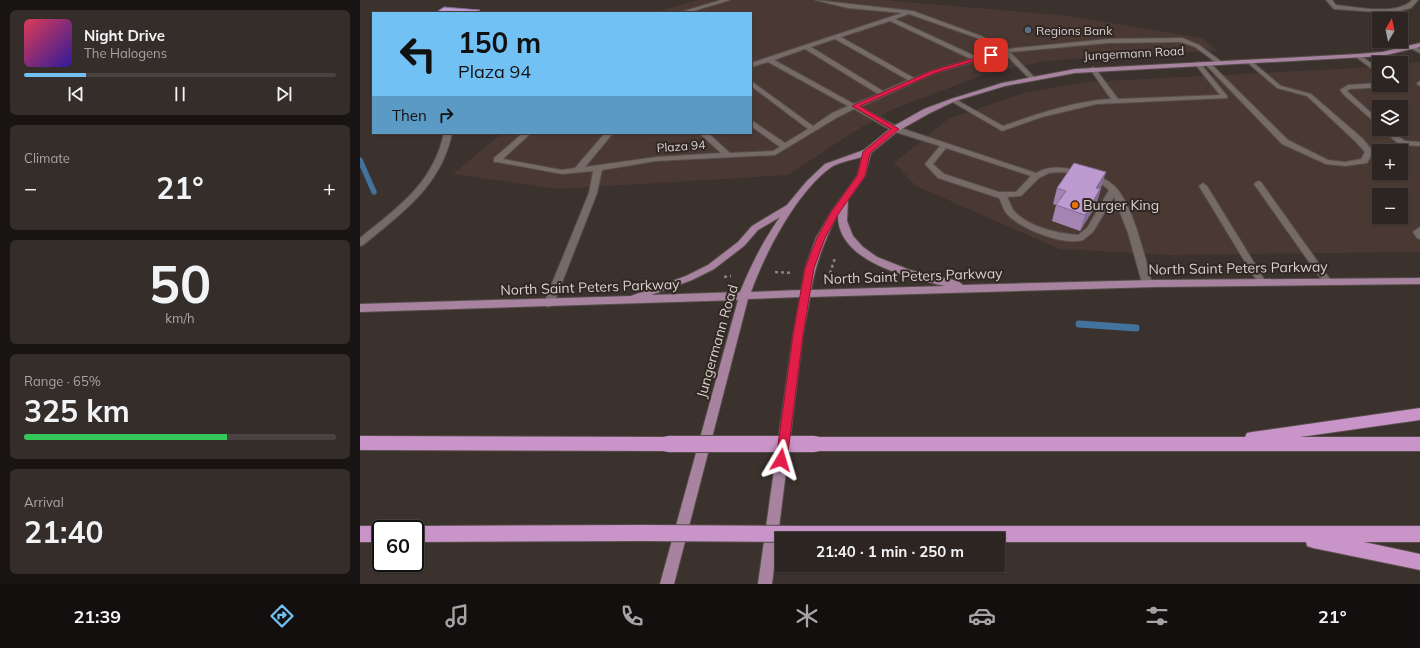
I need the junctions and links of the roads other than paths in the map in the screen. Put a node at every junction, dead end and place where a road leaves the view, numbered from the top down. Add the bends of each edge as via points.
1 (727, 0) edge
2 (818, 0) edge
3 (1329, 0) edge
4 (1415, 0) edge
5 (685, 12) edge
6 (911, 12) junction
7 (891, 19) junction
8 (836, 37) junction
9 (1420, 45) edge
10 (806, 47) junction
11 (1412, 47) junction
12 (1005, 51) junction
13 (1420, 51) edge
14 (1358, 56) junction
15 (768, 59) junction
16 (976, 59) junction
17 (1250, 62) junction
18 (1220, 63) junction
19 (1198, 64) junction
20 (1208, 64) junction
21 (752, 65) edge
22 (1372, 67) edge
23 (1093, 69) junction
24 (1032, 78) junction
25 (914, 80) junction
26 (752, 84) edge
27 (1372, 86) edge
28 (883, 94) junction
29 (953, 100) junction
30 (1116, 101) junction
31 (855, 106) junction
32 (1372, 118) edge
33 (752, 123) edge
34 (895, 129) junction
35 (813, 130) junction
36 (448, 134) edge
37 (525, 134) edge
38 (608, 134) edge
39 (704, 134) edge
40 (1394, 136) edge
41 (1420, 144) edge
42 (945, 145) junction
43 (785, 147) junction
44 (866, 152) junction
45 (728, 155) junction
46 (598, 168) junction
47 (578, 170) junction
48 (1035, 175) junction
49 (1258, 184) dead end
50 (1203, 186) dead end
51 (1113, 190) junction
52 (1002, 195) junction
53 (845, 198) junction
54 (792, 206) junction
55 (1420, 230) edge
56 (1420, 236) edge
57 (360, 243) edge
58 (1327, 281) junction
59 (1420, 281) edge
60 (1147, 282) junction
61 (1261, 282) junction
62 (971, 288) junction
63 (805, 294) junction
64 (744, 296) junction
65 (625, 300) junction
66 (549, 303) junction
67 (360, 308) edge
68 (1420, 414) edge
69 (360, 443) edge
70 (1209, 444) junction
71 (1420, 444) edge
72 (360, 534) edge
73 (372, 534) edge
74 (424, 534) edge
75 (1420, 534) edge
76 (1289, 535) junction
77 (1420, 562) edge
78 (667, 584) edge
79 (765, 584) edge

1 - 5 street
2 - 6 street via 848,6
3 - 4 street via 1334,6 1391,11 1409,7
6 - 7 street
6 - 12 street via 979,37
7 - 8 street
7 - 16 street
8 - 10 street
8 - 25 street
9 - 11 main road, Jungermann Road
10 - 15 street
10 - 28 street
11 - 13 street
11 - 14 main road, Jungermann Road
12 - 16 street, Plaza 94
12 - 18 street, Plaza 94 via 1108,41 1182,40 1197,46
12 - 24 street
14 - 17 main road, Jungermann Road
14 - 22 street
15 - 21 street
15 - 31 street
16 - 25 street, Plaza 94
17 - 18 main road, Jungermann Road
17 - 20 street via 1279,87 1309,95 1321,105 1369,152 1364,161 1345,164 1326,162 1285,142
18 - 20 main road, Jungermann Road
19 - 20 main road, Jungermann Road
19 - 23 main road, Jungermann Road
19 - 30 street via 1225,97
23 - 24 main road, Jungermann Road
23 - 30 street
24 - 29 main road, Jungermann Road
25 - 28 street, Plaza 94
26 - 35 street
27 - 32 street via 1343,90
28 - 31 street, Plaza 94
29 - 30 street via 1002,129 1022,120 1056,111 1097,102
29 - 34 main road, Jungermann Road
31 - 34 street
31 - 35 street, Plaza 94 via 835,115
33 - 43 street
34 - 42 street
34 - 44 main road, Jungermann Road
35 - 43 street, Plaza 94
36 - 57 street via 440,161 425,185
37 - 47 street, Plaza 94 via 497,160 562,172
38 - 47 street
39 - 45 street
40 - 41 street via 1403,143
42 - 48 street
42 - 52 street via 929,164 941,176
43 - 45 street, Plaza 94 via 775,153
44 - 53 main road via 861,176
44 - 54 main road, Jungermann Road via 828,166 810,183
45 - 46 street, Plaza 94 via 656,159
46 - 47 street, Plaza 94
46 - 66 street via 593,193
48 - 51 street via 1052,169 1064,170 1099,179
48 - 52 street via 1018,194
49 - 58 street
50 - 61 street
51 - 52 street via 1090,230 1080,238 1051,234 1021,220 1009,210
51 - 60 street via 1122,205
53 - 62 main road via 843,220 847,234 858,248 896,269
53 - 63 main road via 821,238 810,268
54 - 64 main road, Jungermann Road via 761,255
54 - 65 main road via 755,228 741,244 711,267 689,278
55 - 56 street
58 - 59 main road, North Saint Peters Parkway
58 - 61 main road, North Saint Peters Parkway
60 - 61 main road, North Saint Peters Parkway
60 - 62 main road, North Saint Peters Parkway
62 - 63 main road, North Saint Peters Parkway
63 - 64 main road, North Saint Peters Parkway
63 - 79 main road
64 - 65 main road, North Saint Peters Parkway
64 - 78 main road, Jungermann Road
65 - 66 main road, North Saint Peters Parkway
66 - 67 main road, North Saint Peters Parkway
68 - 70 highway
69 - 70 highway, bridge
70 - 71 highway
72 - 73 highway
74 - 76 highway, bridge
75 - 76 highway
76 - 77 highway

